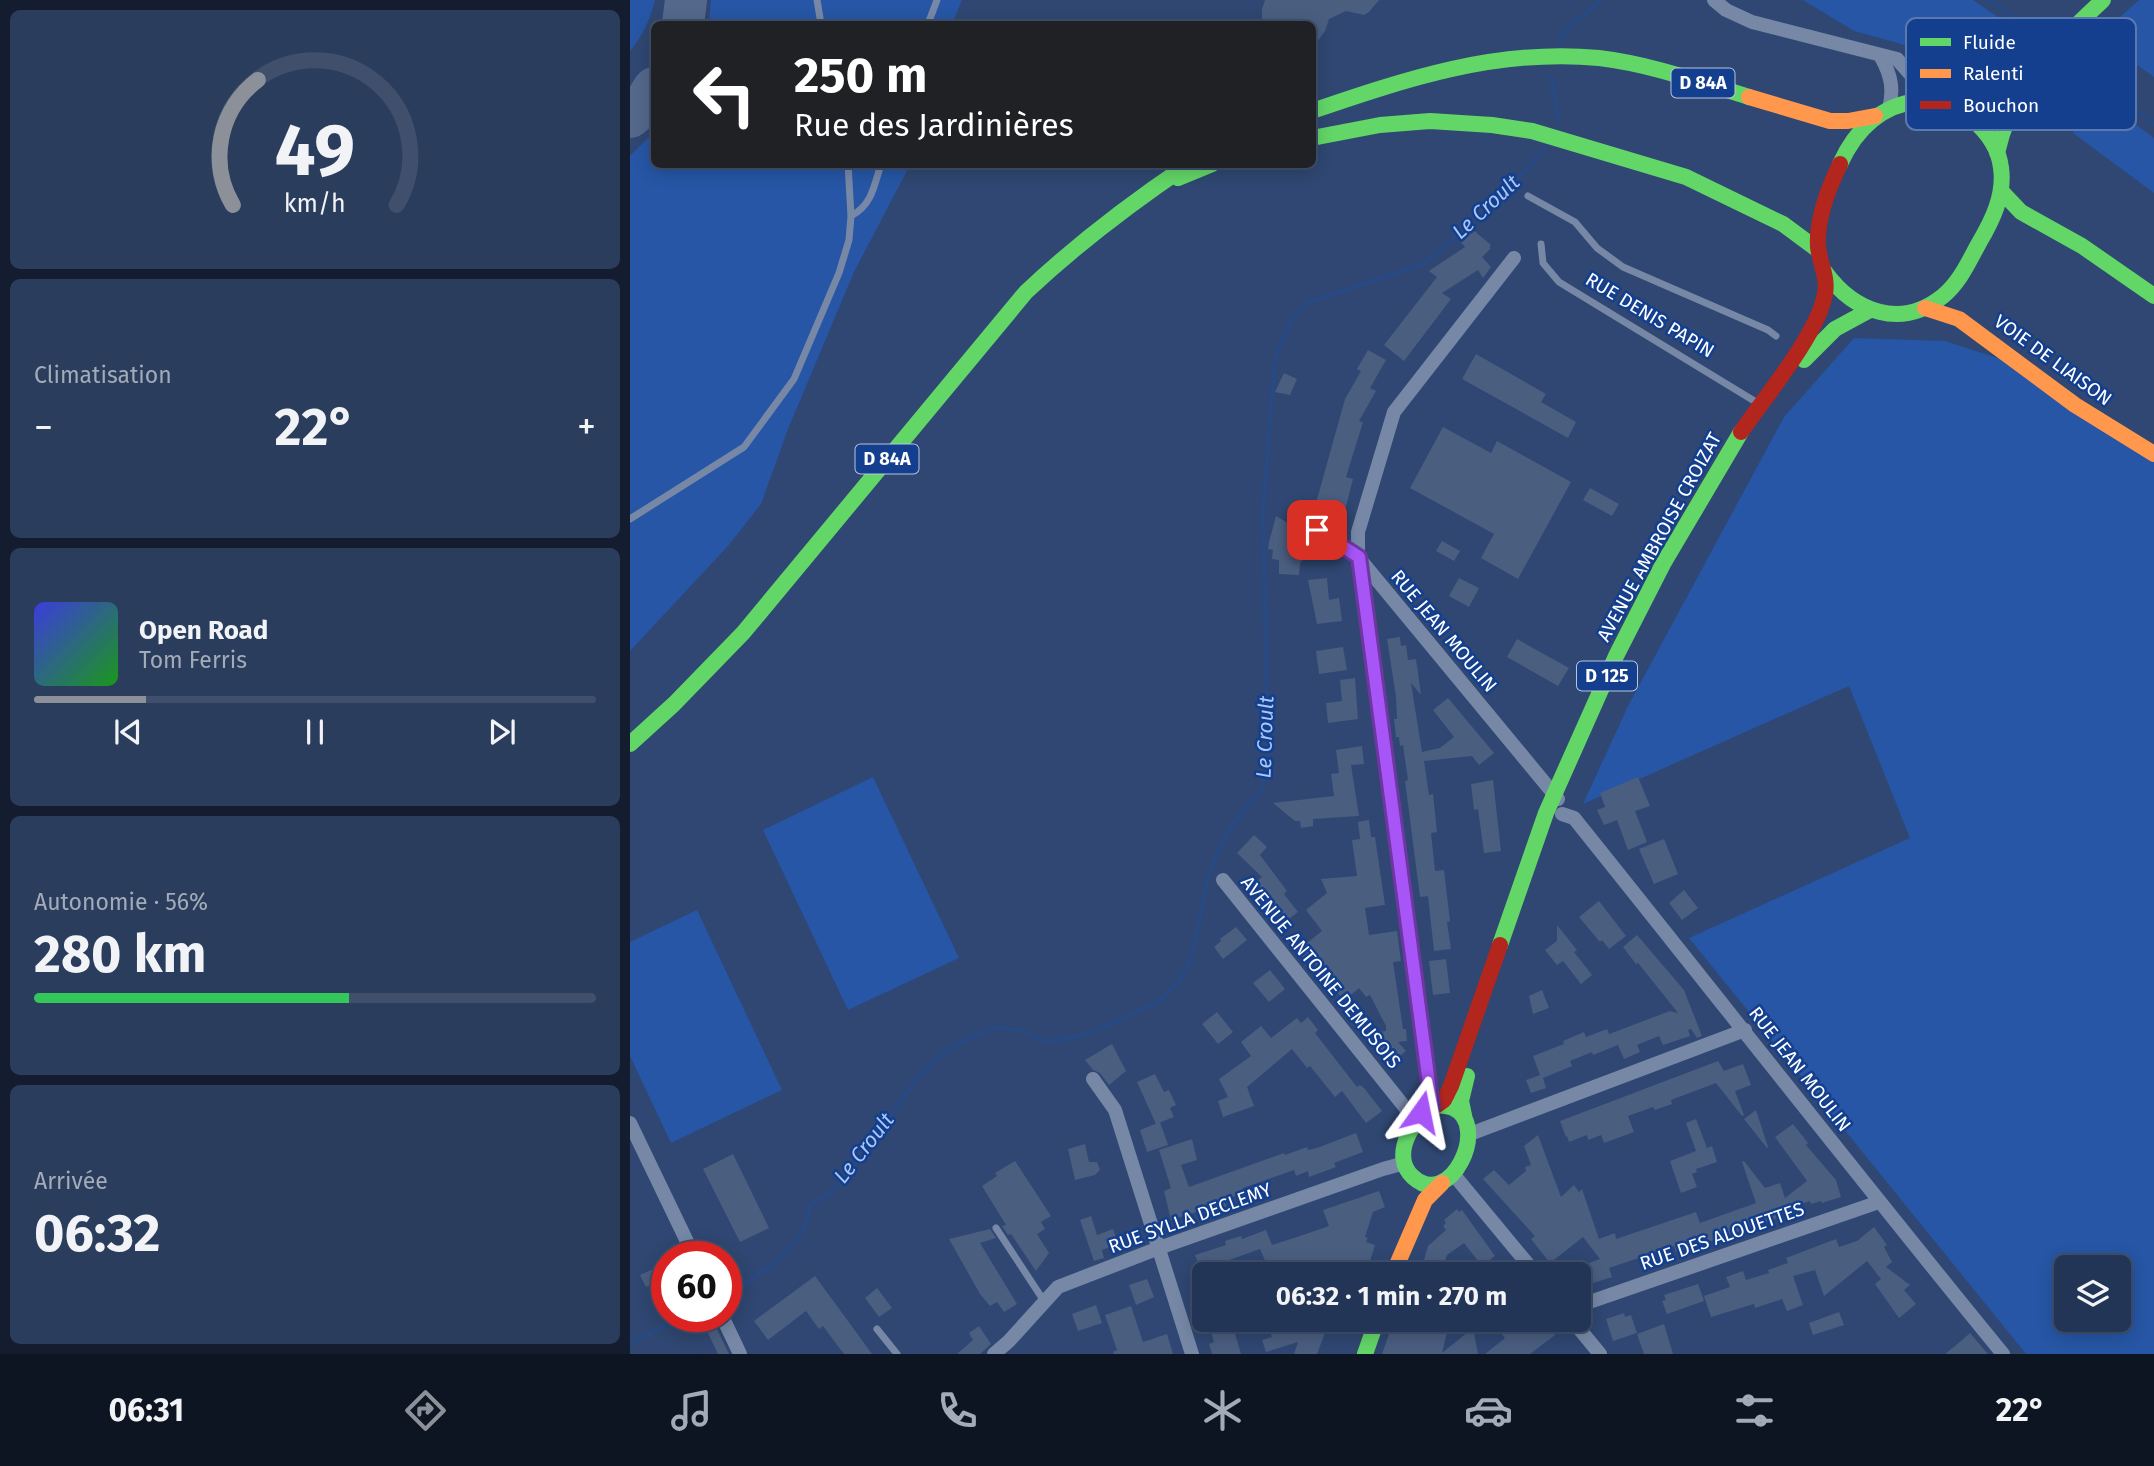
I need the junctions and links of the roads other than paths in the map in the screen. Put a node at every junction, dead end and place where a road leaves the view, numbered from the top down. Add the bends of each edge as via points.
1 (817, 0) edge
2 (937, 0) edge
3 (1714, 0) edge
4 (2103, 0) edge
5 (2085, 18) edge
6 (820, 21) edge
7 (929, 21) edge
8 (1881, 57) junction
9 (1906, 69) edge
10 (1906, 104) edge
11 (1316, 110) edge
12 (1882, 113) junction
13 (1982, 130) edge
14 (2002, 130) edge
15 (1316, 137) edge
16 (1997, 153) junction
17 (848, 168) edge
18 (880, 168) edge
19 (1183, 168) edge
20 (1202, 168) edge
21 (1155, 187) junction
22 (2002, 192) junction
23 (1528, 196) dead end
24 (851, 216) junction
25 (1541, 244) dead end
26 (1818, 250) junction
27 (1514, 258) dead end
28 (1825, 272) junction
29 (2154, 296) edge
30 (1925, 308) junction
31 (1870, 310) junction
32 (1776, 336) dead end
33 (1760, 404) junction
34 (2154, 454) edge
35 (1297, 516) dead end
36 (630, 519) edge
37 (1359, 557) junction
38 (630, 744) edge
39 (1554, 793) junction
40 (1562, 814) junction
41 (1223, 880) dead end
42 (1530, 895) junction
43 (1745, 1030) junction
44 (1093, 1079) dead end
45 (1434, 1106) junction
46 (1415, 1120) junction
47 (630, 1123) edge
48 (1467, 1127) junction
49 (1408, 1169) junction
50 (1448, 1179) junction
51 (1879, 1202) junction
52 (996, 1227) dead end
53 (687, 1241) edge
54 (1159, 1248) junction
55 (1396, 1262) edge
56 (1398, 1262) edge
57 (1525, 1262) edge
58 (1045, 1302) junction
59 (1591, 1302) edge
60 (877, 1329) dead end
61 (730, 1332) edge
62 (1373, 1332) edge
63 (1583, 1332) edge
64 (1008, 1348) edge
65 (740, 1354) edge
66 (897, 1354) edge
67 (994, 1354) edge
68 (1192, 1354) edge
69 (1365, 1354) edge
70 (1600, 1354) edge
71 (2003, 1354) edge

1 - 6 lane
2 - 7 lane
3 - 8 street via 1752,22
4 - 5 main road
8 - 9 street via 1897,59
8 - 12 street via 1892,86
10 - 12 main road
11 - 12 main road, D 84A via 1447,67 1528,55 1622,61 1830,121
12 - 26 main road via 1855,135 1840,166 1820,218
13 - 16 main road
14 - 16 main road
15 - 26 main road via 1430,121 1532,131 1686,177 1800,234
16 - 22 main road
17 - 24 lane
18 - 24 lane via 864,209
19 - 21 main road, D 84A
20 - 21 main road, D 84A
21 - 38 main road, D 84A via 1099,226 1026,292 751,624
22 - 29 main road via 2021,212 2082,246
22 - 30 main road via 1995,214 1960,276 1944,296
23 - 32 lane via 1575,222 1597,248 1623,267
24 - 36 lane via 839,273 794,379 768,416 744,447
25 - 33 lane, RUE DENIS PAPIN via 1543,263 1559,282
26 - 28 main road
27 - 37 street via 1394,412 1358,532
28 - 31 main road via 1847,297
28 - 33 main road, AVENUE AMBROISE CROIZAT / D 125 via 1817,318
30 - 31 main road via 1899,314
30 - 34 main road, VOIE DE LIAISON via 1959,318 2075,405
31 - 40 main road, AVENUE AMBROISE CROIZAT / D 125 via 1835,329 1802,362 1736,461 1645,629
33 - 39 main road, AVENUE AMBROISE CROIZAT / D 125 via 1637,614
35 - 37 street, RUE JEAN MOULIN
37 - 39 street, RUE JEAN MOULIN
37 - 45 street
39 - 42 street via 1558,800 1529,880
39 - 45 main road, AVENUE AMBROISE CROIZAT / D 125 via 1451,1086 1444,1100
40 - 42 main road, AVENUE AMBROISE CROIZAT / D 125
40 - 43 street, RUE JEAN MOULIN via 1574,818
41 - 46 street, AVENUE ANTOINE DEMUSOIS
42 - 48 main road, AVENUE AMBROISE CROIZAT / D 125 via 1462,1092
43 - 48 street
43 - 51 street, RUE JEAN MOULIN
44 - 54 street via 1115,1110
45 - 46 main road
45 - 48 main road via 1454,1107
46 - 49 main road via 1406,1147
47 - 53 street
48 - 50 main road
49 - 50 main road via 1427,1184
49 - 54 street, RUE SYLLA DECLEMY via 1382,1169
49 - 55 main road via 1413,1196
50 - 56 main road via 1425,1200
50 - 57 street
51 - 59 street, RUE DES ALOUETTES
51 - 71 street, RUE JEAN MOULIN
52 - 58 lane
54 - 58 street, RUE SYLLA DECLEMY via 1058,1287
54 - 68 street
58 - 64 street, RUE SYLLA DECLEMY
60 - 66 lane
61 - 65 street
62 - 69 main road
63 - 70 street
64 - 67 street, RUE SYLLA DECLEMY

